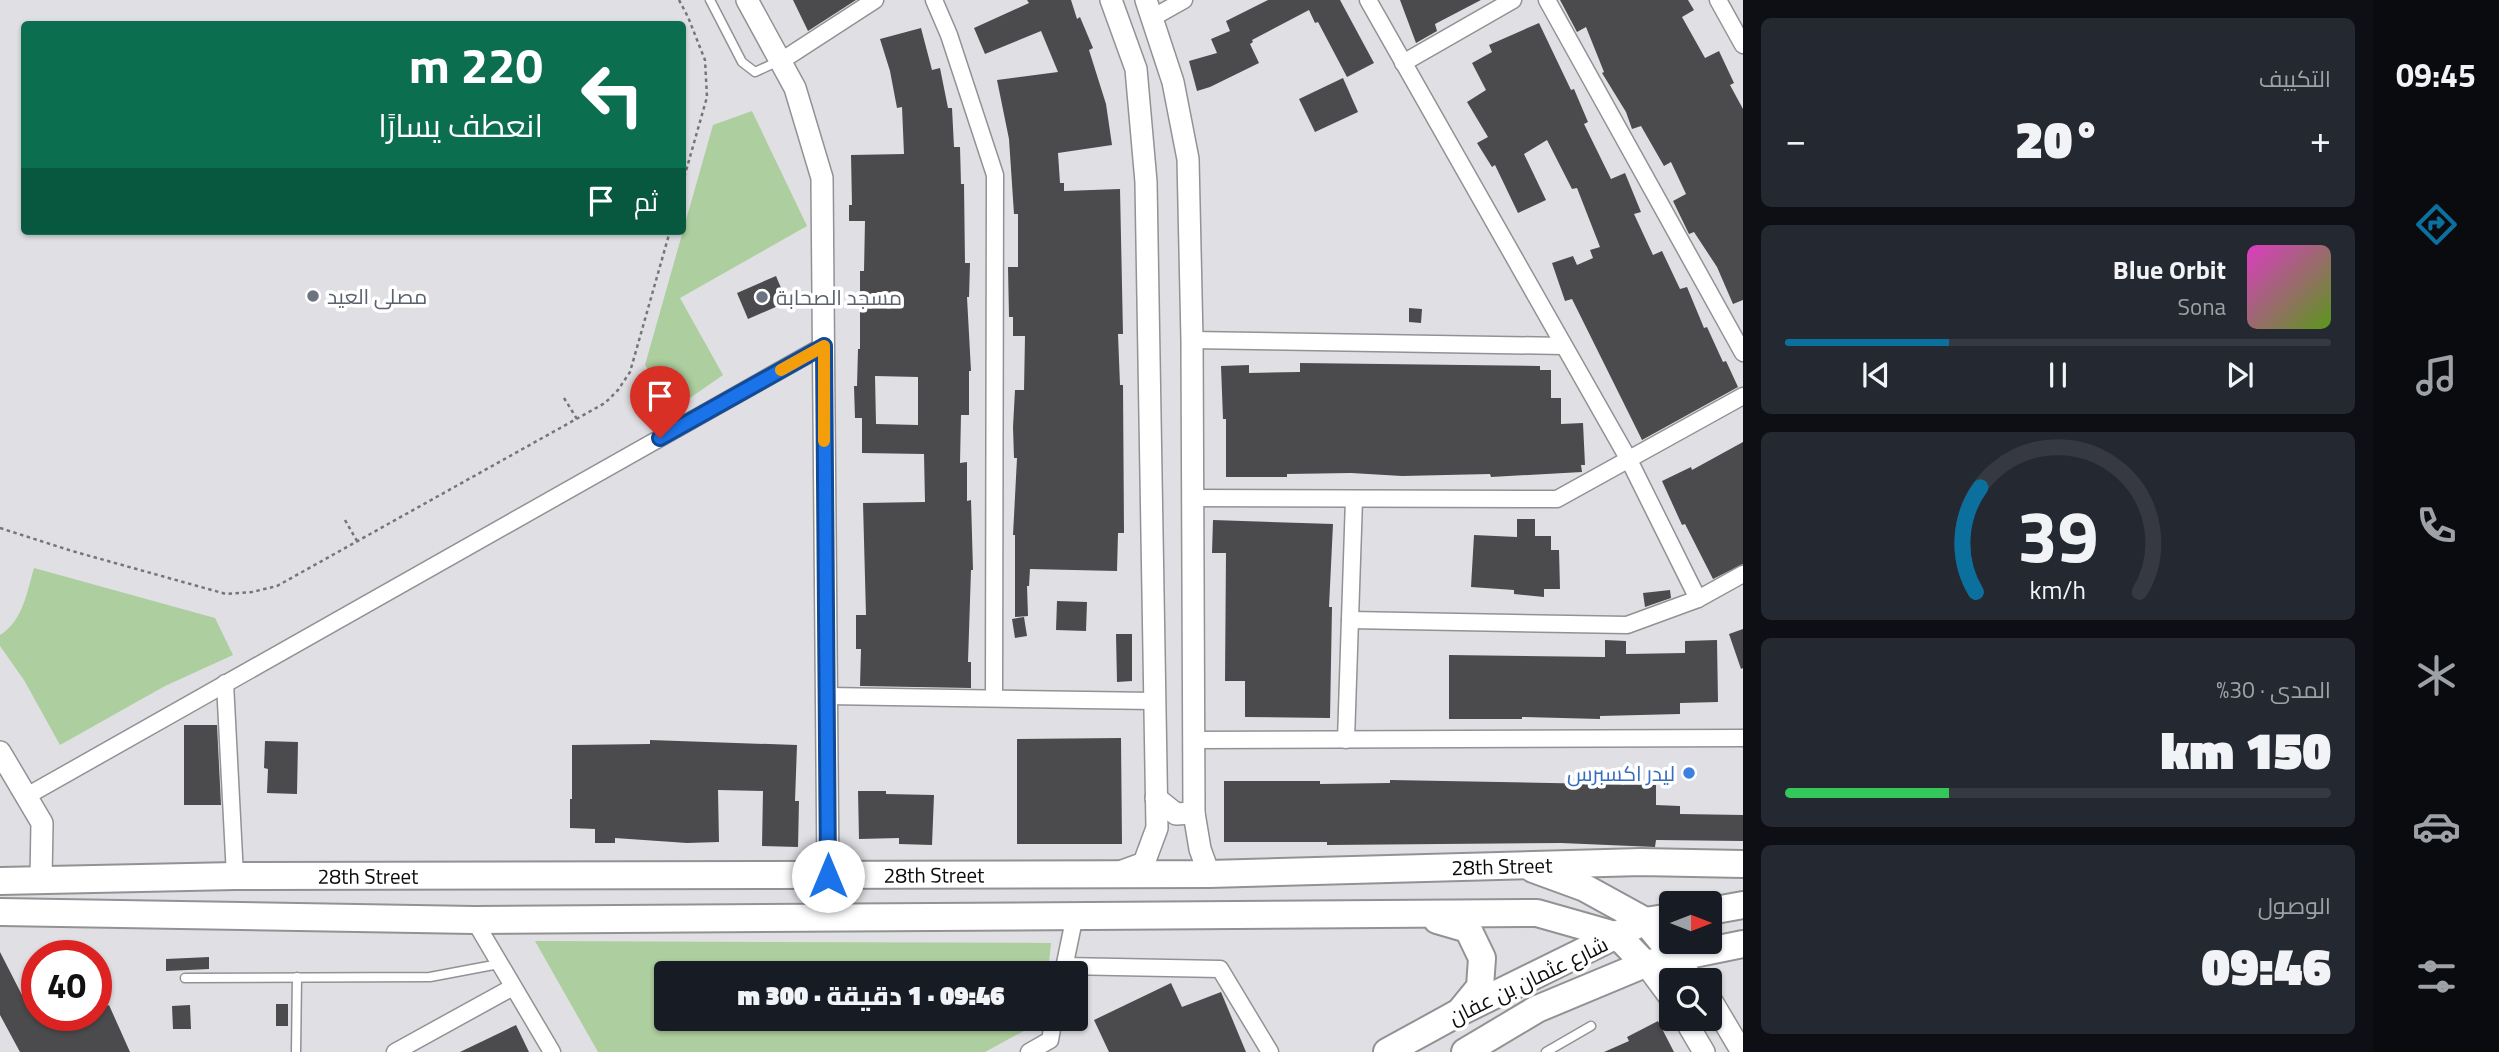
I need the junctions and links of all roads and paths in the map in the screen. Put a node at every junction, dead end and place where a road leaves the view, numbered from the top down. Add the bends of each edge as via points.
1 (679, 0) edge
2 (710, 0) edge
3 (747, 0) edge
4 (876, 0) edge
5 (934, 0) edge
6 (1111, 0) edge
7 (1184, 0) edge
8 (1368, 0) edge
9 (1513, 0) edge
10 (1547, 0) edge
11 (1718, 0) edge
12 (1149, 9) edge
13 (1743, 46) edge
14 (780, 61) junction
15 (1403, 63) junction
16 (688, 167) joint
17 (686, 173) edge
18 (669, 235) edge
19 (1192, 340) junction
20 (824, 346) junction
21 (1564, 346) junction
22 (1743, 353) edge
23 (1743, 396) edge
24 (564, 398) dead end
25 (577, 419) junction
26 (1629, 460) junction
27 (1192, 498) junction
28 (1354, 499) junction
29 (345, 520) dead end
30 (0, 528) edge
31 (357, 541) junction
32 (1743, 574) edge
33 (1698, 599) junction
34 (1350, 620) junction
35 (225, 683) junction
36 (827, 696) junction
37 (994, 698) junction
38 (1154, 701) junction
39 (1743, 738) edge
40 (1193, 740) junction
41 (1346, 740) junction
42 (0, 752) edge
43 (25, 796) junction
44 (1156, 798) junction
45 (1194, 813) junction
46 (1519, 864) junction
47 (1743, 864) edge
48 (1118, 873) junction
49 (1209, 874) junction
50 (235, 876) junction
51 (828, 876) junction
52 (41, 880) junction
53 (0, 881) edge
54 (1743, 905) edge
55 (1722, 909) edge
56 (0, 912) edge
57 (1415, 913) junction
58 (1075, 915) junction
59 (1659, 919) edge
60 (474, 920) junction
61 (1645, 921) junction
62 (1618, 936) junction
63 (1743, 944) edge
64 (1674, 956) junction
65 (1065, 961) edge
66 (499, 964) junction
67 (1645, 964) junction
68 (1684, 968) edge
69 (1088, 970) edge
70 (297, 977) junction
71 (185, 978) dead end
72 (1659, 983) edge
73 (513, 987) junction
74 (1458, 1013) junction
75 (1722, 1018) edge
76 (1591, 1026) dead end
77 (1052, 1031) edge
78 (1692, 1031) edge
79 (296, 1052) edge
80 (395, 1052) edge
81 (552, 1052) edge
82 (1029, 1052) edge
83 (1270, 1052) edge
84 (1387, 1052) edge
85 (1466, 1052) edge
86 (1546, 1052) edge
87 (1704, 1052) edge
88 (1742, 1052) edge

1 - 16 path via 705,60 707,97
2 - 14 lane via 742,62 755,72
3 - 14 street
4 - 14 street
5 - 37 street via 995,176
6 - 38 street via 1136,69 1146,182
7 - 12 street
8 - 15 street
9 - 15 street
10 - 22 street
11 - 13 street
12 - 19 street via 1173,82 1188,159
14 - 20 street via 795,88 822,178
15 - 21 street
16 - 17 path
18 - 25 path via 630,372 605,403
19 - 21 street
19 - 27 street
20 - 35 street
20 - 36 street
21 - 26 street
23 - 26 street
24 - 25 path
25 - 31 path
26 - 28 street via 1557,499
26 - 33 street
27 - 28 street
27 - 40 street
28 - 34 street
29 - 31 path
30 - 31 path via 226,594 277,586
32 - 33 street
33 - 34 street via 1627,625
34 - 41 street
35 - 43 street
35 - 50 street
36 - 37 street
36 - 51 street
37 - 38 street
38 - 44 street
39 - 41 street
40 - 41 street
40 - 45 street
42 - 43 street
43 - 52 street via 41,823
44 - 45 street via 1175,814
44 - 48 street via 1157,828 1144,863
45 - 49 street
46 - 47 main road, 28th Street
46 - 49 main road, 28th Street
46 - 61 main road via 1585,888
48 - 49 main road, 28th Street
48 - 51 main road, 28th Street
50 - 51 main road, 28th Street
50 - 52 main road, 28th Street
52 - 53 main road, 28th Street
54 - 55 main road
56 - 60 main road, 28th Street
57 - 58 main road, 28th Street
57 - 62 main road, 28th Street via 1537,913
57 - 74 main road via 1468,929 1482,958 1480,987
58 - 60 main road, 28th Street
58 - 65 street
59 - 61 main road, شارع عثمان بن عفان
60 - 66 street
61 - 62 main road, شارع عثمان بن عفان
61 - 64 main road
62 - 67 main road
62 - 74 main road, شارع عثمان بن عفان
63 - 64 main road, شارع عثمان بن عفان
64 - 67 main road, شارع عثمان بن عفان
64 - 68 street
66 - 70 lane via 429,977
66 - 73 street
67 - 72 street
67 - 85 main road, شارع عثمان بن عفان via 1537,1009
69 - 83 street via 1220,969
70 - 71 lane
70 - 79 lane
73 - 80 street
73 - 81 street
74 - 84 main road, شارع عثمان بن عفان
75 - 88 street
76 - 86 lane
77 - 82 street via 1050,1040
78 - 87 street

